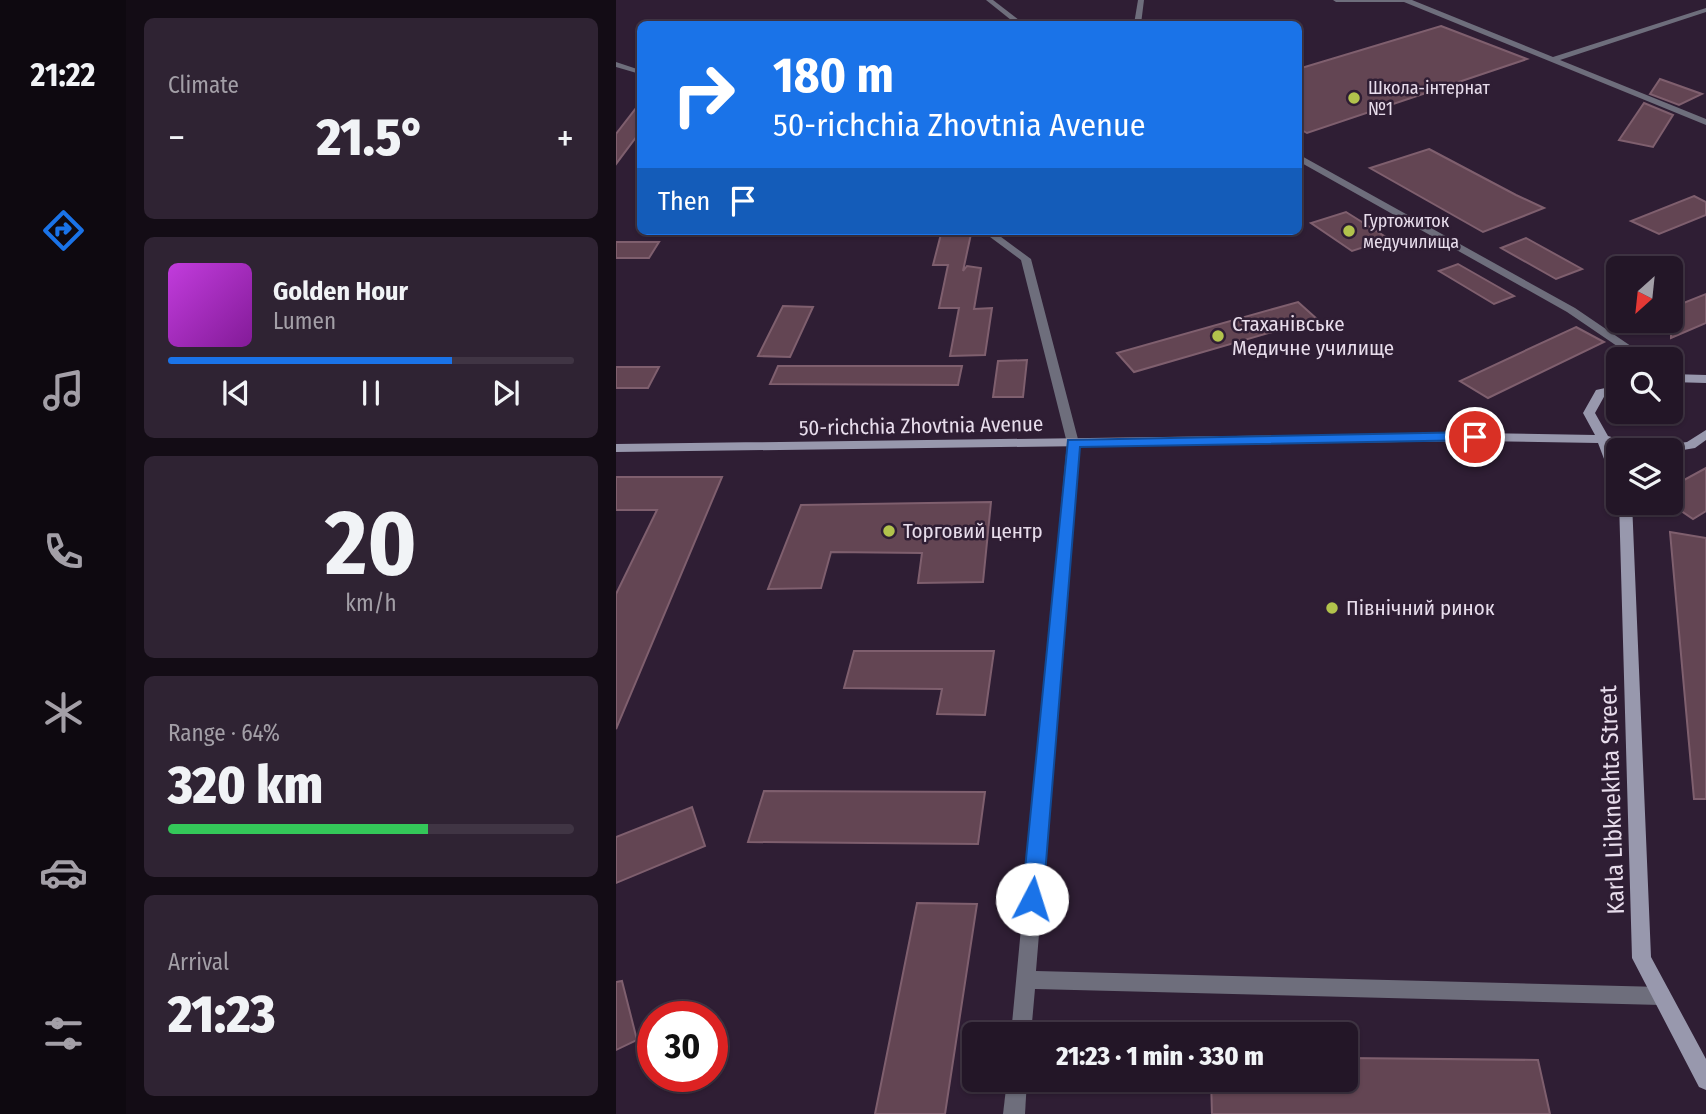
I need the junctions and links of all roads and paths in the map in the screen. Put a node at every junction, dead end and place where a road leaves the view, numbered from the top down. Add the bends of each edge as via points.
1 (989, 0) edge
2 (1142, 0) edge
3 (1336, 0) edge
4 (1405, 0) edge
5 (1706, 10) edge
6 (1016, 21) edge
7 (1138, 21) edge
8 (1552, 60) junction
9 (616, 64) edge
10 (637, 71) edge
11 (1706, 122) edge
12 (1302, 159) edge
13 (993, 235) edge
14 (1626, 347) edge
15 (1683, 378) edge
16 (1706, 379) edge
17 (1606, 391) edge
18 (1706, 434) edge
19 (1603, 439) junction
20 (1606, 440) edge
21 (1073, 443) junction
22 (1683, 446) edge
23 (1606, 447) edge
24 (616, 448) edge
25 (1625, 515) edge
26 (1025, 980) junction
27 (1661, 996) junction
28 (1022, 1022) edge
29 (1706, 1080) edge
30 (1016, 1092) edge
31 (1014, 1114) edge

1 - 6 street
2 - 7 street
3 - 4 street
4 - 8 street
5 - 8 street
8 - 11 street
9 - 10 street
12 - 14 street via 1571,310
13 - 21 street via 1026,259
15 - 16 street
17 - 19 street via 1600,393 1589,413
18 - 22 street
19 - 20 street
19 - 21 street, 50-richchia Zhovtnia Avenue
19 - 23 street
21 - 24 street, 50-richchia Zhovtnia Avenue
21 - 26 street
25 - 27 street, Karla Libknekhta Street via 1642,958
26 - 27 street
26 - 28 street
27 - 29 street, Karla Libknekhta Street
30 - 31 street

